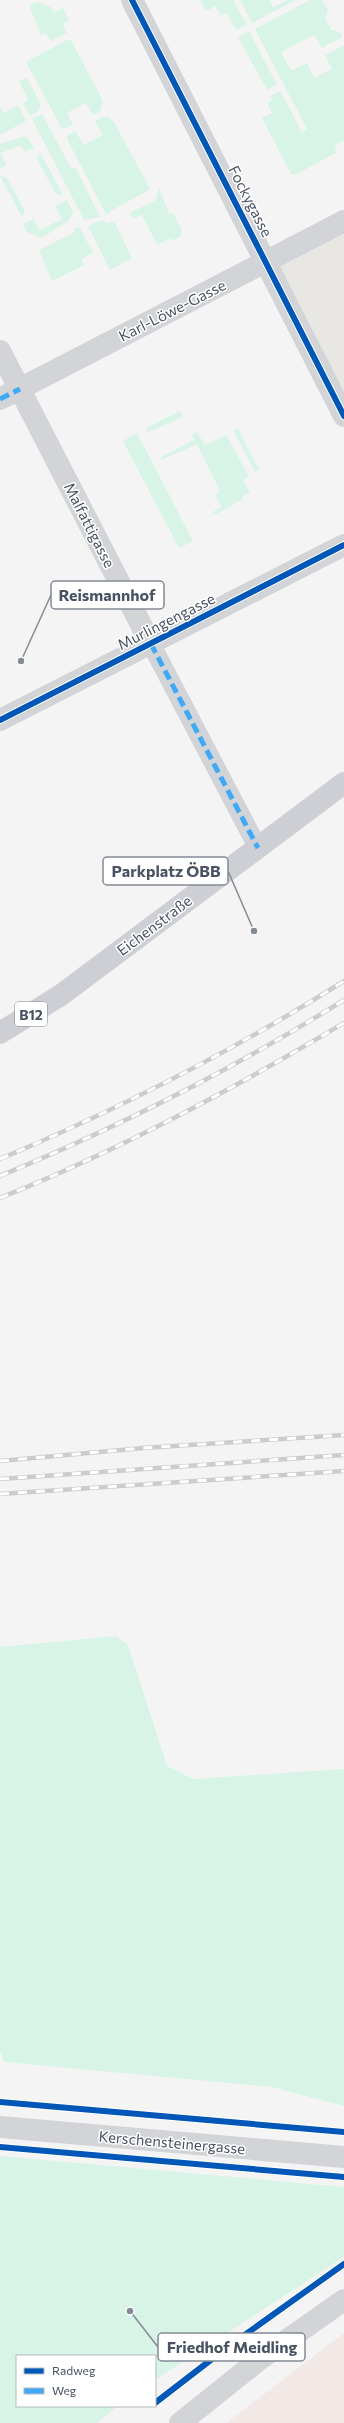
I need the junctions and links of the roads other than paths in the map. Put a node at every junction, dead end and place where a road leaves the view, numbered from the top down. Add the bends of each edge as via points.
1 (132, 0) edge
2 (344, 220) edge
3 (267, 261) junction
4 (0, 351) edge
5 (20, 389) junction
6 (0, 399) edge
7 (344, 416) edge
8 (344, 545) edge
9 (151, 644) junction
10 (0, 720) edge
11 (344, 783) edge
12 (258, 848) junction
13 (2, 1028) edge
14 (0, 2127) edge
15 (344, 2157) edge
16 (344, 2300) edge
17 (180, 2423) edge

1 - 3 street, Fockygasse
2 - 3 street, Karl-Löwe-Gasse
3 - 5 street, Karl-Löwe-Gasse
3 - 7 street, Fockygasse
4 - 5 street, Malfattigasse
5 - 6 street, Karl-Löwe-Gasse
5 - 9 street, Malfattigasse
8 - 9 street, Murlingengasse
9 - 10 street, Murlingengasse
9 - 12 street, Malfattigasse
11 - 12 main road, Eichenstraße / B12
12 - 13 main road, Eichenstraße / B12 via 61,994
14 - 15 street, Kerschensteinergasse
16 - 17 street via 260,2359

